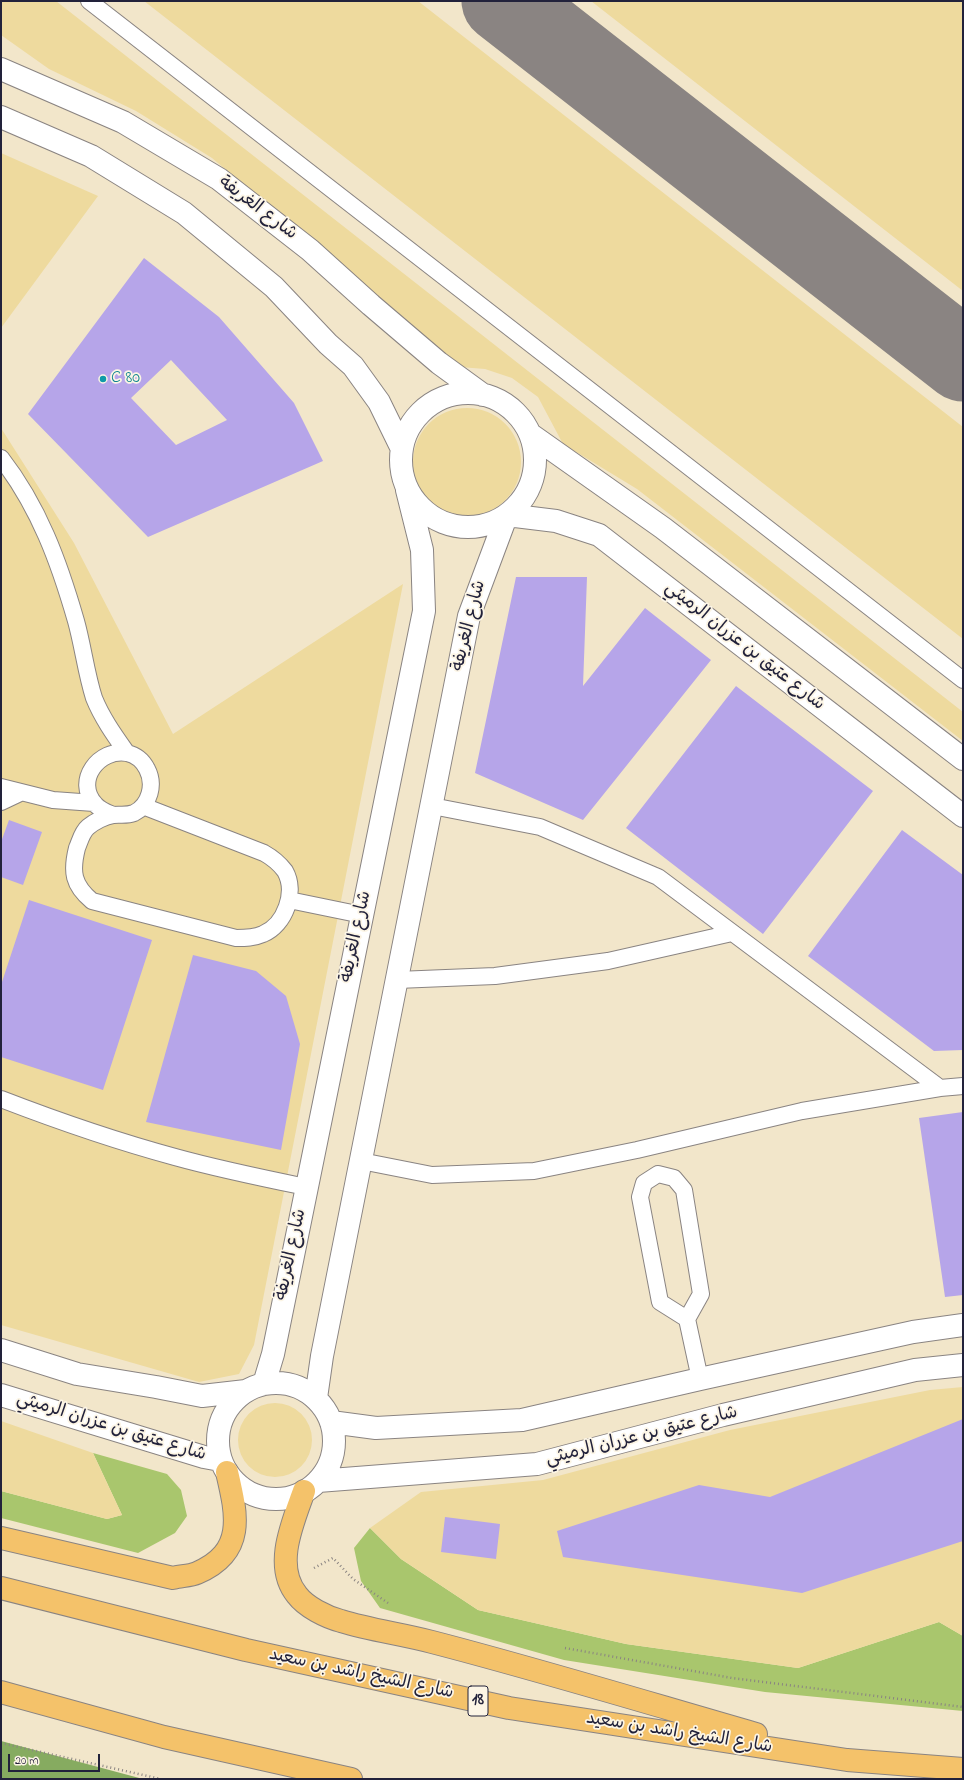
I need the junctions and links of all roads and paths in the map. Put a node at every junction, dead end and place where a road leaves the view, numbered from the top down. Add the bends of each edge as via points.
1 (89, 1) edge
2 (1, 68) edge
3 (1, 117) edge
4 (483, 395) junction
5 (530, 434) junction
6 (401, 447) junction
7 (1, 458) edge
8 (407, 490) junction
9 (506, 516) junction
10 (963, 680) edge
11 (127, 753) junction
12 (963, 759) edge
13 (1, 788) edge
14 (20, 793) junction
15 (1, 802) edge
16 (94, 804) junction
17 (143, 806) junction
18 (432, 806) junction
19 (112, 815) junction
20 (963, 816) edge
21 (289, 900) junction
22 (362, 915) junction
23 (732, 933) junction
24 (397, 980) junction
25 (963, 1086) edge
26 (940, 1088) junction
27 (1, 1099) edge
28 (361, 1161) junction
29 (306, 1187) junction
30 (687, 1319) junction
31 (963, 1325) edge
32 (1, 1350) edge
33 (963, 1365) edge
34 (700, 1379) junction
35 (255, 1387) junction
36 (1, 1395) edge
37 (316, 1398) junction
38 (331, 1422) junction
39 (224, 1466) junction
40 (311, 1486) junction
41 (1, 1538) edge
42 (289, 1581) junction
43 (1, 1588) edge
44 (390, 1604) dead end
45 (564, 1648) dead end
46 (1, 1692) edge
47 (963, 1707) edge
48 (1, 1743) edge
49 (847, 1760) junction
50 (963, 1769) edge
51 (161, 1779) edge
52 (351, 1779) edge

1 - 10 lane
2 - 4 street, شارع الغريفة via 123,122 219,179 310,250 439,362
3 - 6 street via 91,156 184,212 274,287 328,344 353,366 379,402
4 - 5 street via 503,402 519,416
4 - 6 street via 461,393 441,399 423,410 409,427
5 - 9 street via 535,452 535,471 520,504
5 - 12 street via 664,528
6 - 8 street via 401,469
7 - 11 lane via 36,513 56,554 94,698
8 - 9 street via 420,508 440,522 462,527 484,526
8 - 22 street, شارع الغريفة via 422,550 424,611
9 - 18 street, شارع الغريفة via 469,616
9 - 20 street, شارع عتيق بن عزران الرميثي via 556,521 599,535
11 - 16 lane via 116,752 105,756 96,762 90,771 87,782
11 - 17 lane via 137,757 150,775 152,786
13 - 14 lane
14 - 15 lane
14 - 16 lane via 53,800
16 - 19 lane
17 - 19 lane via 134,813
17 - 21 lane via 264,853 277,861 285,872 290,886
18 - 23 lane via 540,827 658,877
18 - 24 street, شارع الغريفة
19 - 21 lane via 87,827 73,863 77,885 92,901 236,938 250,938 264,934 276,925 284,914
21 - 22 lane
22 - 29 street, شارع الغريفة
23 - 24 lane via 608,961 495,976
23 - 26 lane
24 - 28 street, شارع الغريفة
25 - 26 lane
26 - 28 lane via 802,1111 637,1150 534,1171 432,1175
27 - 29 lane via 112,1138 176,1157
28 - 37 street, شارع الغريفة
29 - 35 street, شارع الغريفة via 273,1354
30 - 30 lane via 701,1294 684,1190 674,1178 658,1174 644,1183 640,1197 657,1287 660,1302
30 - 34 lane
31 - 34 street via 912,1332
32 - 35 street via 77,1374 202,1396
33 - 40 street, شارع عتيق بن عزران الرميثي via 915,1370 723,1415 537,1464
34 - 38 street via 522,1420 376,1428
35 - 37 street via 283,1383 301,1388
35 - 39 street via 231,1404 221,1421 217,1440
36 - 39 street, شارع عتيق بن عزران الرميثي via 204,1457
37 - 38 street
38 - 40 street via 333,1454 327,1468
39 - 40 street via 239,1485 253,1494 288,1498
39 - 41 main road via 233,1496 235,1518 232,1543 222,1558 197,1574 173,1578
40 - 42 main road via 288,1537 285,1551
42 - 44 path via 333,1558 353,1579
42 - 49 main road via 297,1596 314,1609 340,1621 432,1642
43 - 49 main road, شارع الشيخ راشد بن سعيد / 18 via 246,1650 509,1708
45 - 47 path via 732,1678
46 - 52 main road via 164,1737
48 - 51 path
49 - 50 main road, شارع الشيخ راشد بن سعيد / 18

